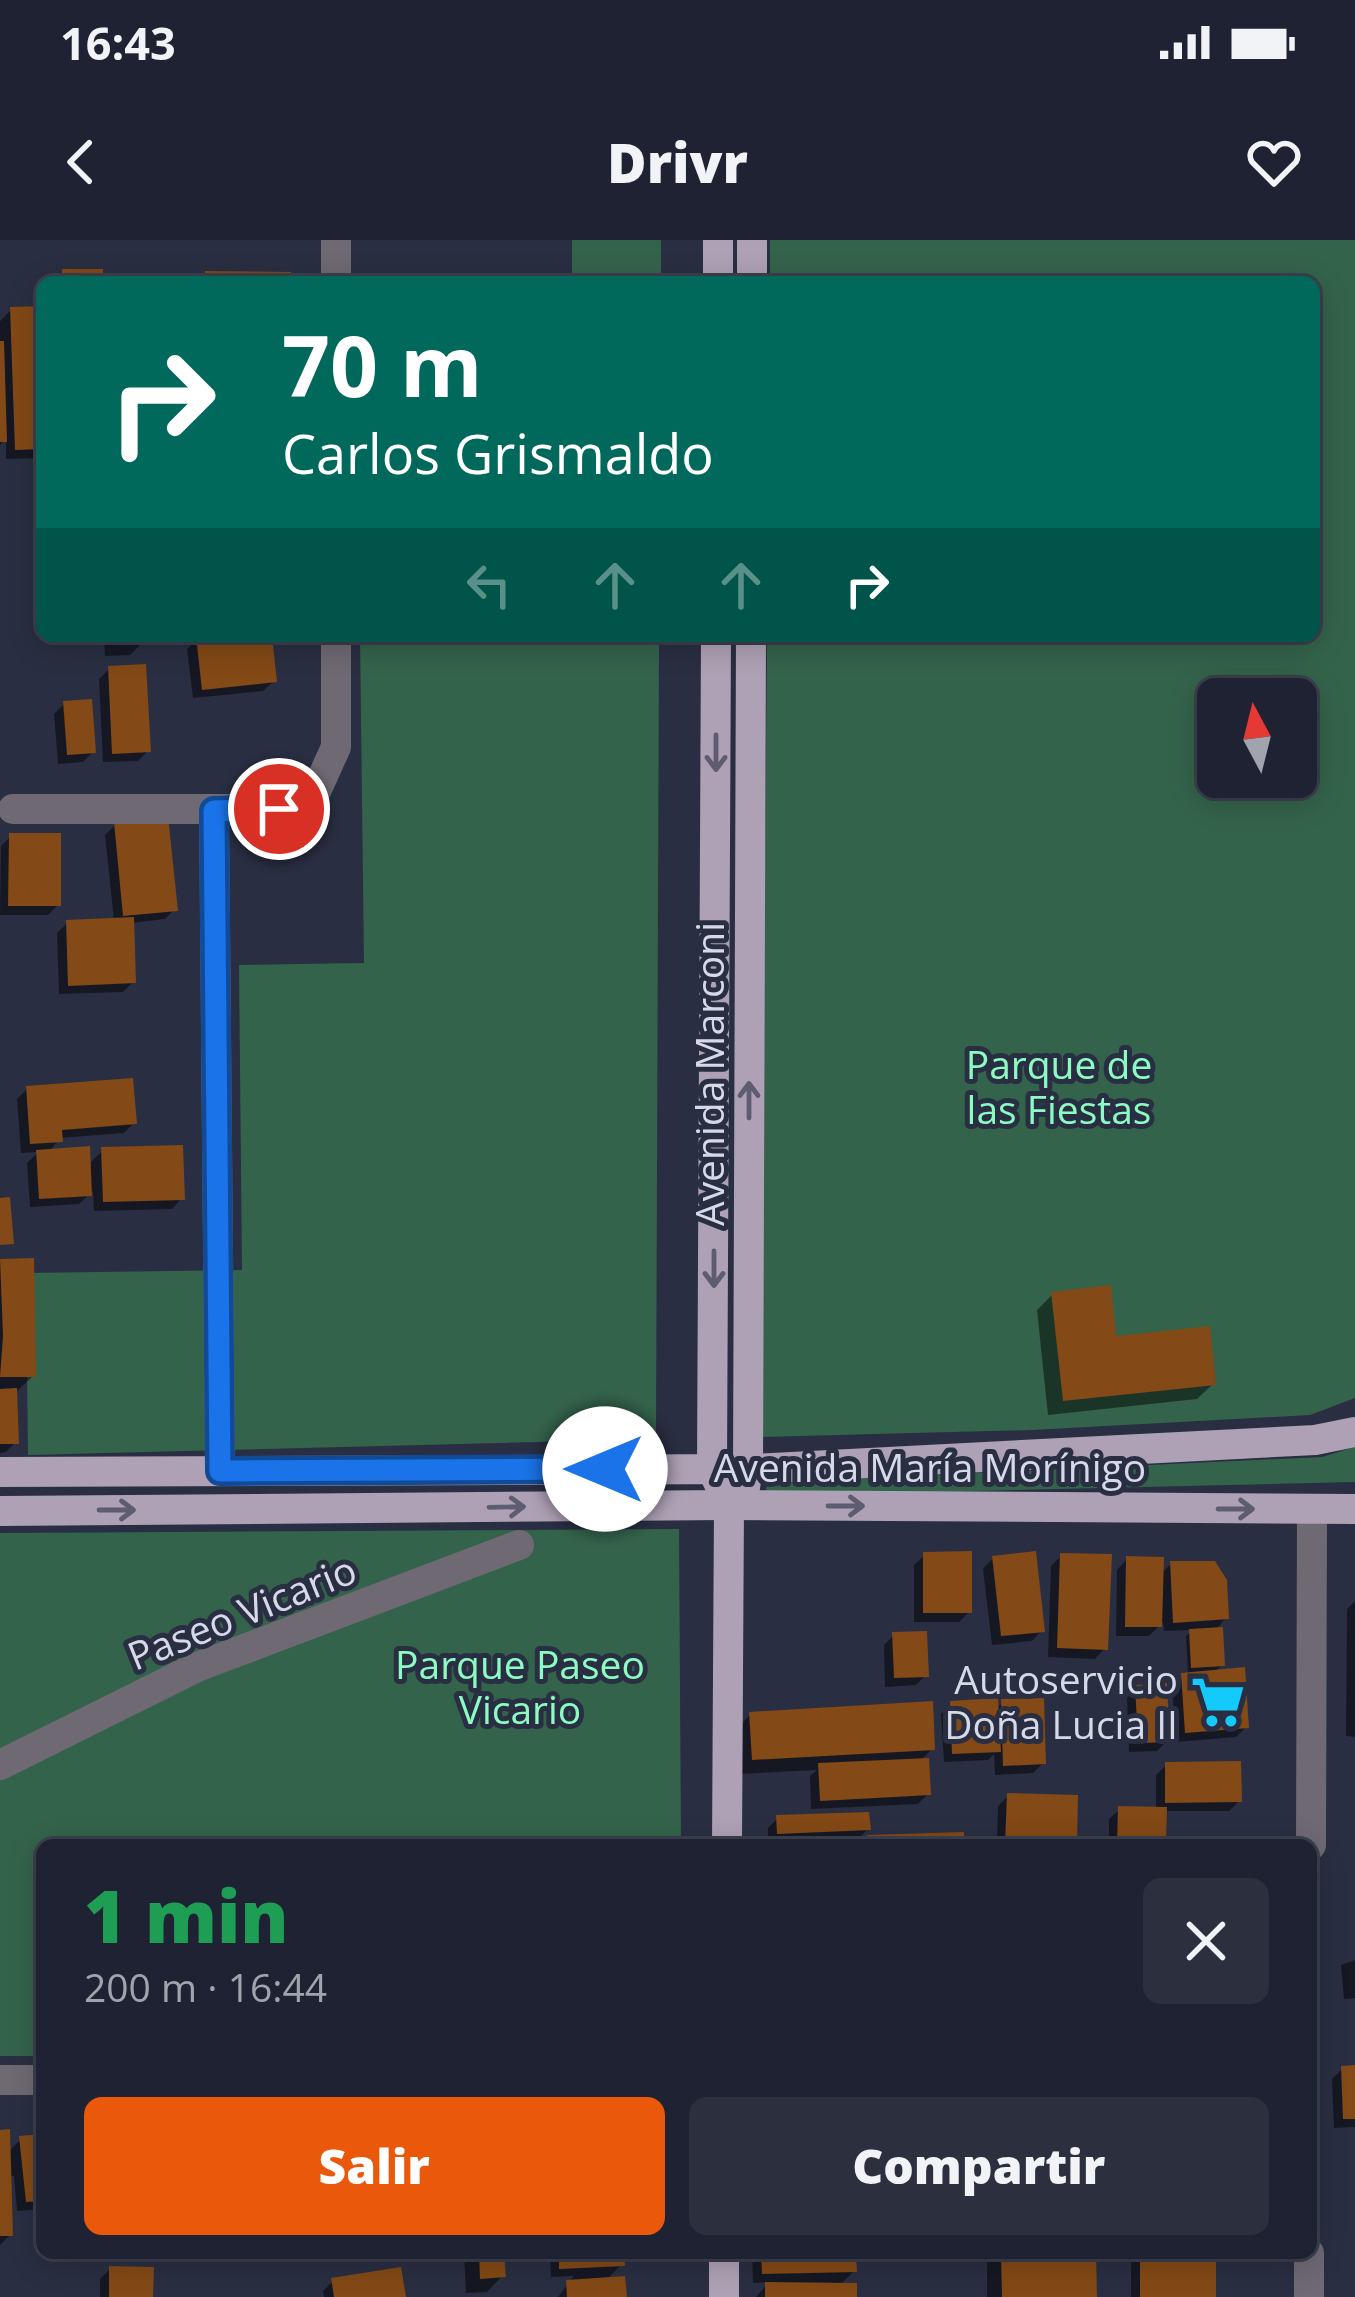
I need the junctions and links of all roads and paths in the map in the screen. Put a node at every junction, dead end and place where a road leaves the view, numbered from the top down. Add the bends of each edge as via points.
1 (336, 240) edge
2 (718, 240) edge
3 (752, 240) edge
4 (336, 276) edge
5 (718, 276) edge
6 (752, 276) edge
7 (336, 642) edge
8 (716, 642) edge
9 (751, 642) edge
10 (13, 809) dead end
11 (214, 811) junction
12 (1355, 1432) edge
13 (712, 1468) junction
14 (748, 1468) junction
15 (220, 1471) junction
16 (0, 1472) edge
17 (729, 1505) junction
18 (1355, 1509) edge
19 (1312, 1510) junction
20 (0, 1511) edge
21 (519, 1545) dead end
22 (0, 1765) edge
23 (727, 1839) edge
24 (1311, 1839) edge
25 (0, 2080) edge
26 (36, 2080) edge
27 (724, 2259) edge
28 (1309, 2259) edge
29 (724, 2297) edge
30 (1309, 2297) edge

1 - 4 street
2 - 5 main road
3 - 6 main road
7 - 11 street via 336,747 317,789 279,809
8 -> 13 main road, Avenida Marconi
14 -> 9 main road, Avenida Marconi
10 - 11 street
11 - 15 street
12 - 14 main road, Avenida María Morínigo
13 - 14 main road, Avenida María Morínigo
13 - 15 main road, Avenida María Morínigo
13 - 17 main road, Avenida Marconi
14 - 17 main road, Avenida Marconi via 748,1484
15 - 16 main road, Avenida María Morínigo
17 -> 19 main road, Avenida María Morínigo
20 -> 17 main road, Avenida María Morínigo
17 - 23 main road, Avenida Marconi
18 - 19 main road, Avenida María Morínigo
19 - 24 street
21 - 22 street, Paseo Vicario via 196,1667
25 - 26 street
27 - 29 main road
28 - 30 street

